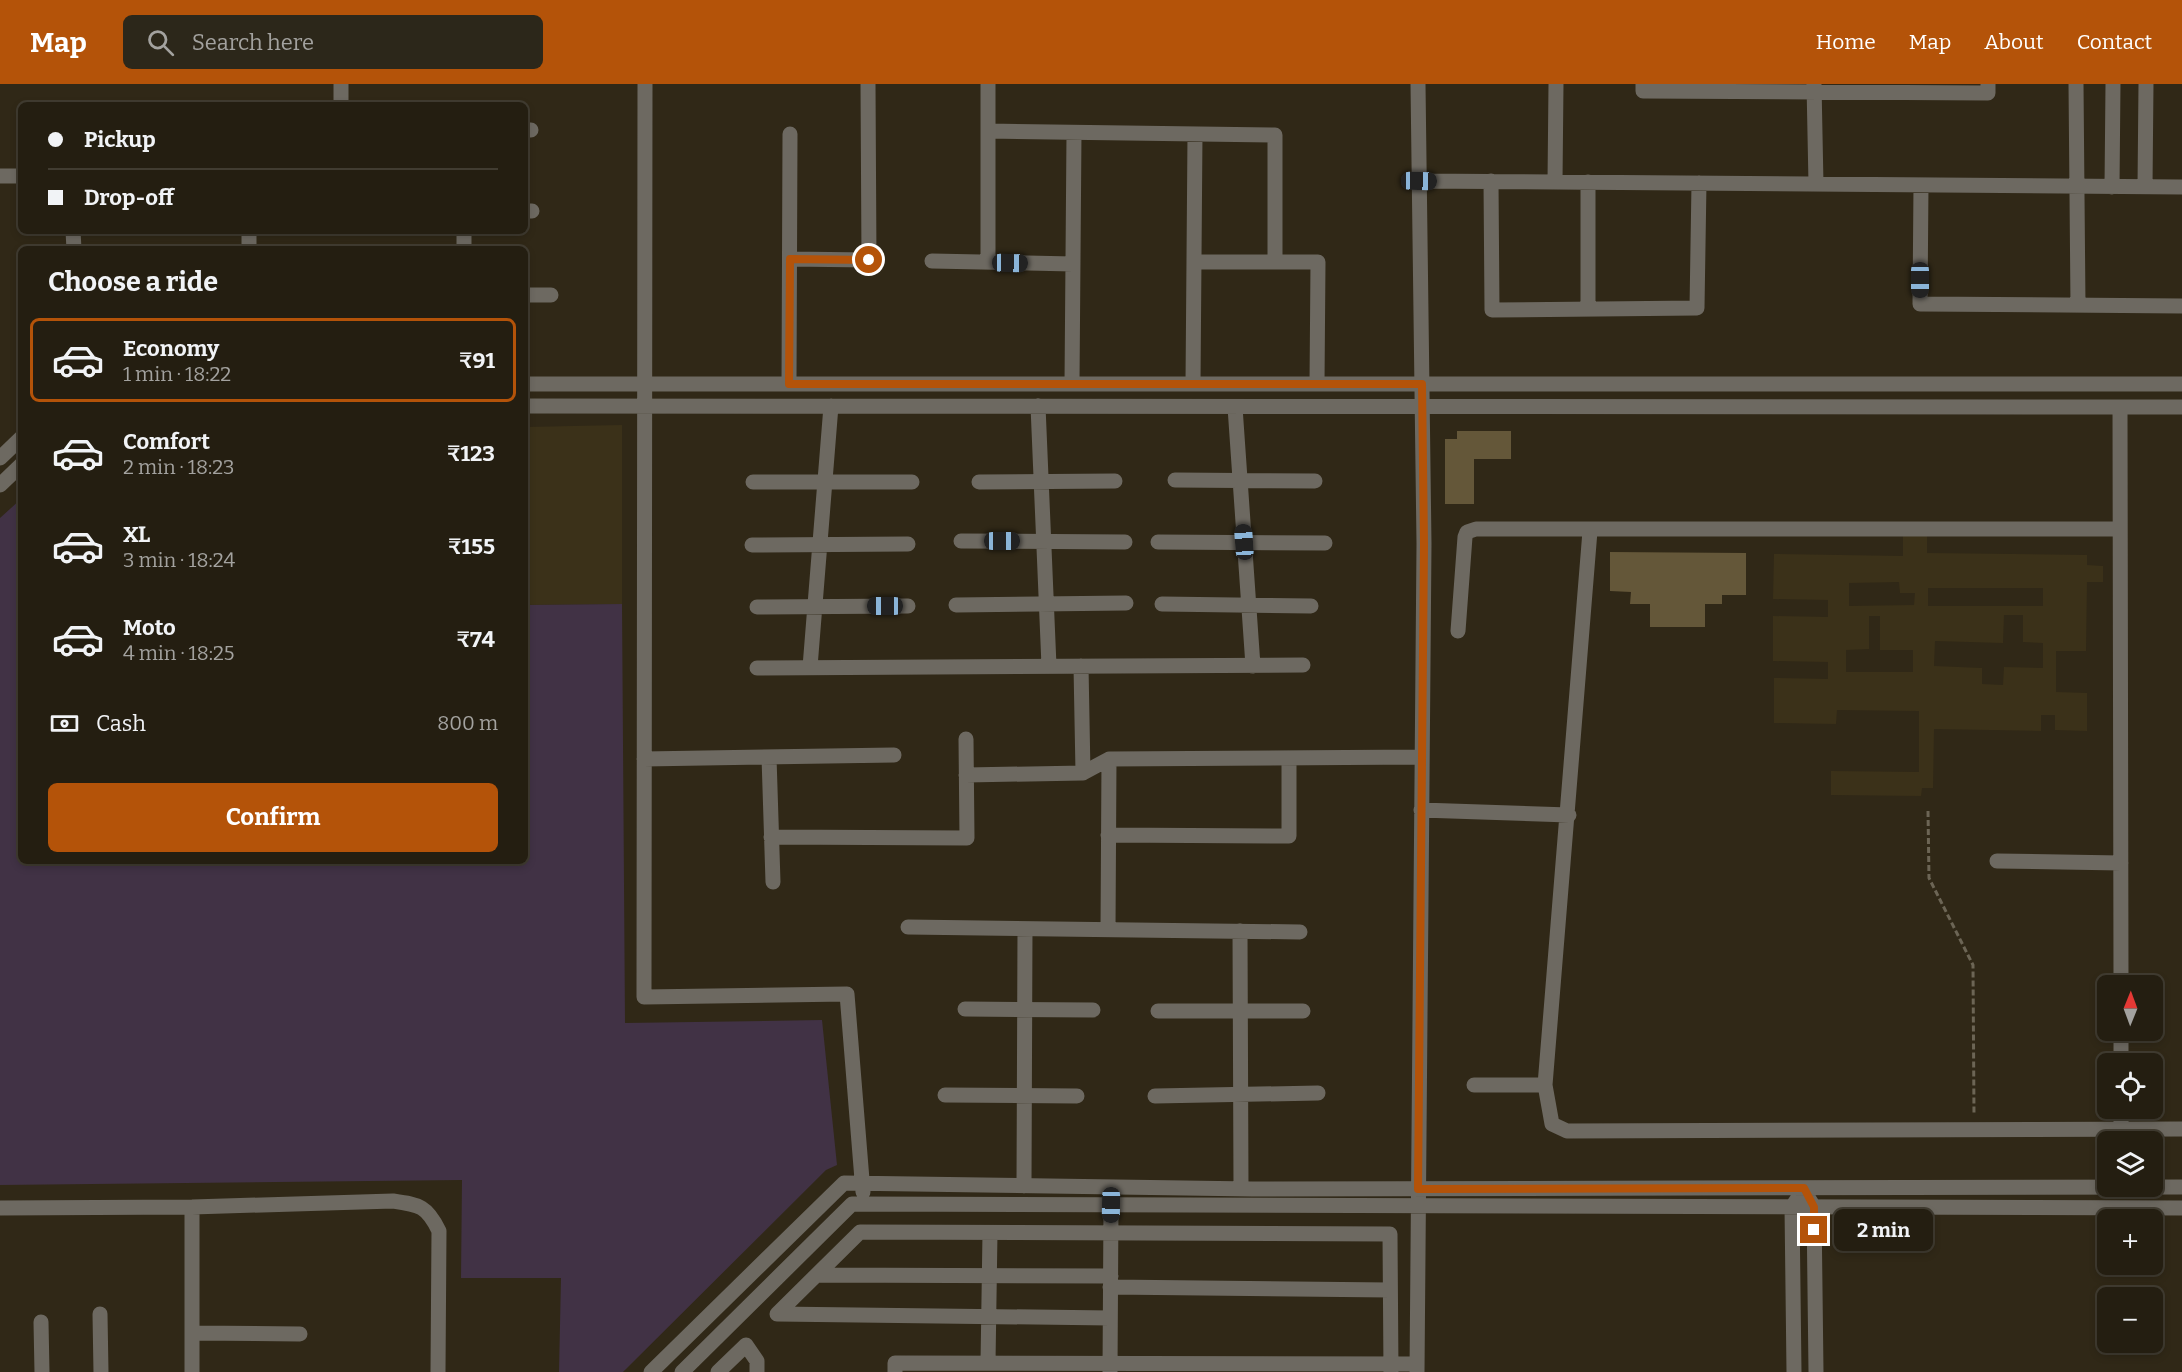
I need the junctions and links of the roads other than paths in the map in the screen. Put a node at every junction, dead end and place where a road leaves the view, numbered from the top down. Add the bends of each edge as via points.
1 (341, 84) edge
2 (645, 84) edge
3 (868, 84) edge
4 (988, 84) edge
5 (1418, 84) edge
6 (1556, 84) edge
7 (1643, 84) edge
8 (1988, 84) edge
9 (2076, 84) edge
10 (2113, 84) edge
11 (2146, 84) edge
12 (1814, 88) edge
13 (341, 102) edge
14 (988, 131) junction
15 (1074, 133) junction
16 (790, 134) dead end
17 (1195, 134) junction
18 (0, 176) edge
19 (18, 176) edge
20 (1419, 181) junction
21 (1491, 182) junction
22 (1555, 182) junction
23 (1588, 182) junction
24 (1699, 183) junction
25 (1816, 184) junction
26 (1921, 185) junction
27 (2075, 186) junction
28 (2112, 187) junction
29 (2145, 187) junction
30 (2182, 187) edge
31 (790, 259) junction
32 (932, 261) dead end
33 (988, 262) junction
34 (1194, 262) junction
35 (1275, 262) junction
36 (1073, 264) junction
37 (528, 295) edge
38 (551, 295) dead end
39 (2078, 305) junction
40 (2182, 306) edge
41 (1588, 309) junction
42 (528, 384) edge
43 (645, 384) junction
44 (789, 384) junction
45 (1072, 384) junction
46 (1193, 384) junction
47 (1317, 384) junction
48 (1422, 384) junction
49 (2182, 384) edge
50 (528, 406) edge
51 (645, 406) junction
52 (831, 406) junction
53 (1038, 406) junction
54 (1235, 407) junction
55 (1422, 407) junction
56 (2120, 407) junction
57 (2182, 407) edge
58 (18, 441) edge
59 (0, 458) edge
60 (18, 468) edge
61 (1175, 480) dead end
62 (1240, 480) junction
63 (1041, 481) junction
64 (1115, 481) dead end
65 (1315, 481) dead end
66 (753, 482) dead end
67 (825, 482) junction
68 (912, 482) dead end
69 (979, 482) dead end
70 (0, 485) edge
71 (2120, 529) junction
72 (1590, 531) junction
73 (961, 541) dead end
74 (1043, 541) junction
75 (1125, 542) dead end
76 (1158, 542) dead end
77 (1244, 542) junction
78 (1325, 543) dead end
79 (820, 544) junction
80 (908, 544) dead end
81 (752, 545) dead end
82 (1126, 603) dead end
83 (1046, 604) junction
84 (1162, 604) dead end
85 (956, 605) dead end
86 (1249, 605) junction
87 (908, 606) dead end
88 (1311, 606) dead end
89 (757, 607) dead end
90 (815, 607) junction
91 (1458, 631) dead end
92 (1049, 666) junction
93 (1081, 666) junction
94 (1253, 666) junction
95 (1303, 666) dead end
96 (757, 668) dead end
97 (810, 668) junction
98 (966, 740) dead end
99 (894, 755) dead end
100 (769, 757) junction
101 (1422, 757) junction
102 (1289, 758) junction
103 (644, 759) junction
104 (1108, 759) junction
105 (1083, 773) junction
106 (966, 775) junction
107 (1421, 810) junction
108 (1569, 815) junction
109 (1108, 836) junction
110 (771, 837) junction
111 (1997, 861) dead end
112 (2121, 863) junction
113 (773, 882) dead end
114 (908, 927) dead end
115 (1025, 929) junction
116 (1108, 930) junction
117 (1240, 931) junction
118 (1300, 932) dead end
119 (2121, 975) edge
120 (965, 1009) dead end
121 (1025, 1010) junction
122 (1093, 1010) dead end
123 (1158, 1011) dead end
124 (1241, 1011) junction
125 (1303, 1011) dead end
126 (1474, 1084) dead end
127 (1545, 1086) junction
128 (1318, 1093) dead end
129 (945, 1095) dead end
130 (1241, 1095) junction
131 (1025, 1096) junction
132 (1077, 1096) dead end
133 (1155, 1096) dead end
134 (2121, 1119) edge
135 (2182, 1128) edge
136 (2121, 1130) junction
137 (862, 1184) junction
138 (1024, 1186) junction
139 (2182, 1187) edge
140 (1804, 1188) junction
141 (1242, 1189) junction
142 (1418, 1189) junction
143 (864, 1204) junction
144 (1111, 1205) junction
145 (1417, 1206) junction
146 (192, 1207) junction
147 (1792, 1207) junction
148 (1814, 1207) junction
149 (0, 1208) edge
150 (2182, 1208) edge
151 (990, 1233) junction
152 (1110, 1234) junction
153 (817, 1275) junction
154 (990, 1276) junction
155 (1110, 1282) junction
156 (1390, 1290) junction
157 (100, 1314) dead end
158 (989, 1316) junction
159 (1110, 1318) junction
160 (41, 1322) dead end
161 (192, 1333) junction
162 (300, 1334) dead end
163 (988, 1363) junction
164 (895, 1367) edge
165 (1031, 1367) edge
166 (1110, 1368) edge
167 (1299, 1368) edge
168 (1347, 1368) edge
169 (1390, 1368) edge
170 (1417, 1368) edge
171 (42, 1372) edge
172 (101, 1372) edge
173 (192, 1372) edge
174 (438, 1372) edge
175 (651, 1372) edge
176 (681, 1372) edge
177 (718, 1372) edge
178 (757, 1372) edge
179 (1794, 1372) edge
180 (1816, 1372) edge

1 - 13 street
2 - 43 street
3 - 31 street via 869,260
4 - 14 street
5 - 20 street
6 - 22 street
7 - 12 street via 1643,91
8 - 12 street via 1988,93
9 - 27 street
10 - 28 street
11 - 29 street
12 - 25 street
14 - 15 street
14 - 33 street
15 - 17 street
15 - 36 street
16 - 31 street
17 - 34 street
17 - 35 street via 1275,135
18 - 19 street
20 - 21 street
20 - 48 street
21 - 22 street
21 - 41 street via 1492,310
22 - 23 street
23 - 24 street
23 - 41 street
24 - 25 street
24 - 41 street via 1697,308
25 - 26 street
26 - 27 street
26 - 39 street via 1920,304
27 - 28 street
27 - 39 street
28 - 29 street
29 - 30 street
31 - 44 street
32 - 33 street
33 - 36 street
34 - 35 street
34 - 46 street
35 - 47 street via 1318,262
36 - 45 street
37 - 38 street
39 - 40 street
42 - 43 street
43 - 44 street
43 - 51 street
44 - 45 street
45 - 46 street
46 - 47 street
47 - 48 street
48 - 49 street
48 - 55 street
50 - 51 street
51 - 52 street
51 - 103 street
52 - 53 street
52 - 67 street
53 - 54 street
53 - 63 street
54 - 55 street
54 - 62 street
55 - 56 street
55 - 101 street
56 - 57 street
56 - 71 street
58 - 59 street
60 - 70 street
61 - 62 street
62 - 65 street
62 - 77 street
63 - 64 street
63 - 69 street
63 - 74 street
66 - 67 street
67 - 68 street
67 - 79 street
71 - 72 street
71 - 112 street
72 - 91 street via 1467,532
72 - 108 street
73 - 74 street
74 - 75 street
74 - 83 street
76 - 77 street
77 - 78 street
77 - 86 street
79 - 80 street
79 - 81 street
79 - 90 street
82 - 83 street
83 - 85 street
83 - 92 street
84 - 86 street
86 - 88 street
86 - 94 street
87 - 90 street
89 - 90 street
90 - 97 street
92 - 93 street
92 - 97 street
93 - 94 street
93 - 105 street
94 - 95 street
96 - 97 street
98 - 106 street
99 - 100 street
100 - 103 street
100 - 110 street
101 - 102 street
101 - 107 street
102 - 104 street
102 - 109 street via 1289,836
103 - 137 street via 644,997 847,994
104 - 105 street
104 - 109 street
105 - 106 street
106 - 110 street via 967,838
107 - 108 street
107 - 142 street
108 - 127 street
109 - 116 street
110 - 113 street
111 - 112 street
112 - 119 street
114 - 115 street
115 - 116 street
115 - 121 street
116 - 117 street
117 - 118 street
117 - 124 street
120 - 121 street
121 - 122 street
121 - 131 street
123 - 124 street
124 - 125 street
124 - 130 street
126 - 127 street
127 - 136 street via 1552,1124 1567,1131
128 - 130 street
129 - 131 street
130 - 133 street
130 - 141 street
131 - 132 street
131 - 138 street
134 - 136 street
135 - 136 street
137 - 138 street
137 - 143 street
137 - 175 street via 844,1184
138 - 141 street
139 - 140 street
140 - 142 street
140 - 147 street
140 - 148 street
141 - 142 street
142 - 145 street
143 - 144 street
143 - 176 street via 852,1204
144 - 145 street
144 - 152 street
145 - 147 street
145 - 170 street
146 - 149 street
146 - 161 street
146 - 174 street via 393,1201 417,1205 430,1213 439,1231
147 - 148 street
147 - 179 street
148 - 150 street
148 - 180 street
151 - 152 street
151 - 153 street via 860,1232
151 - 154 street
152 - 155 street
152 - 156 street via 1390,1234
153 - 154 street
153 - 158 street via 777,1314
154 - 155 street
154 - 158 street
155 - 156 street
155 - 159 street
156 - 169 street
157 - 172 street
158 - 159 street
158 - 163 street
159 - 166 street
160 - 171 street
161 - 162 street
161 - 173 street
163 - 164 street
163 - 165 street
165 - 166 street
166 - 167 street
167 - 168 street
168 - 169 street
169 - 170 street
177 - 178 street via 746,1345 757,1361

